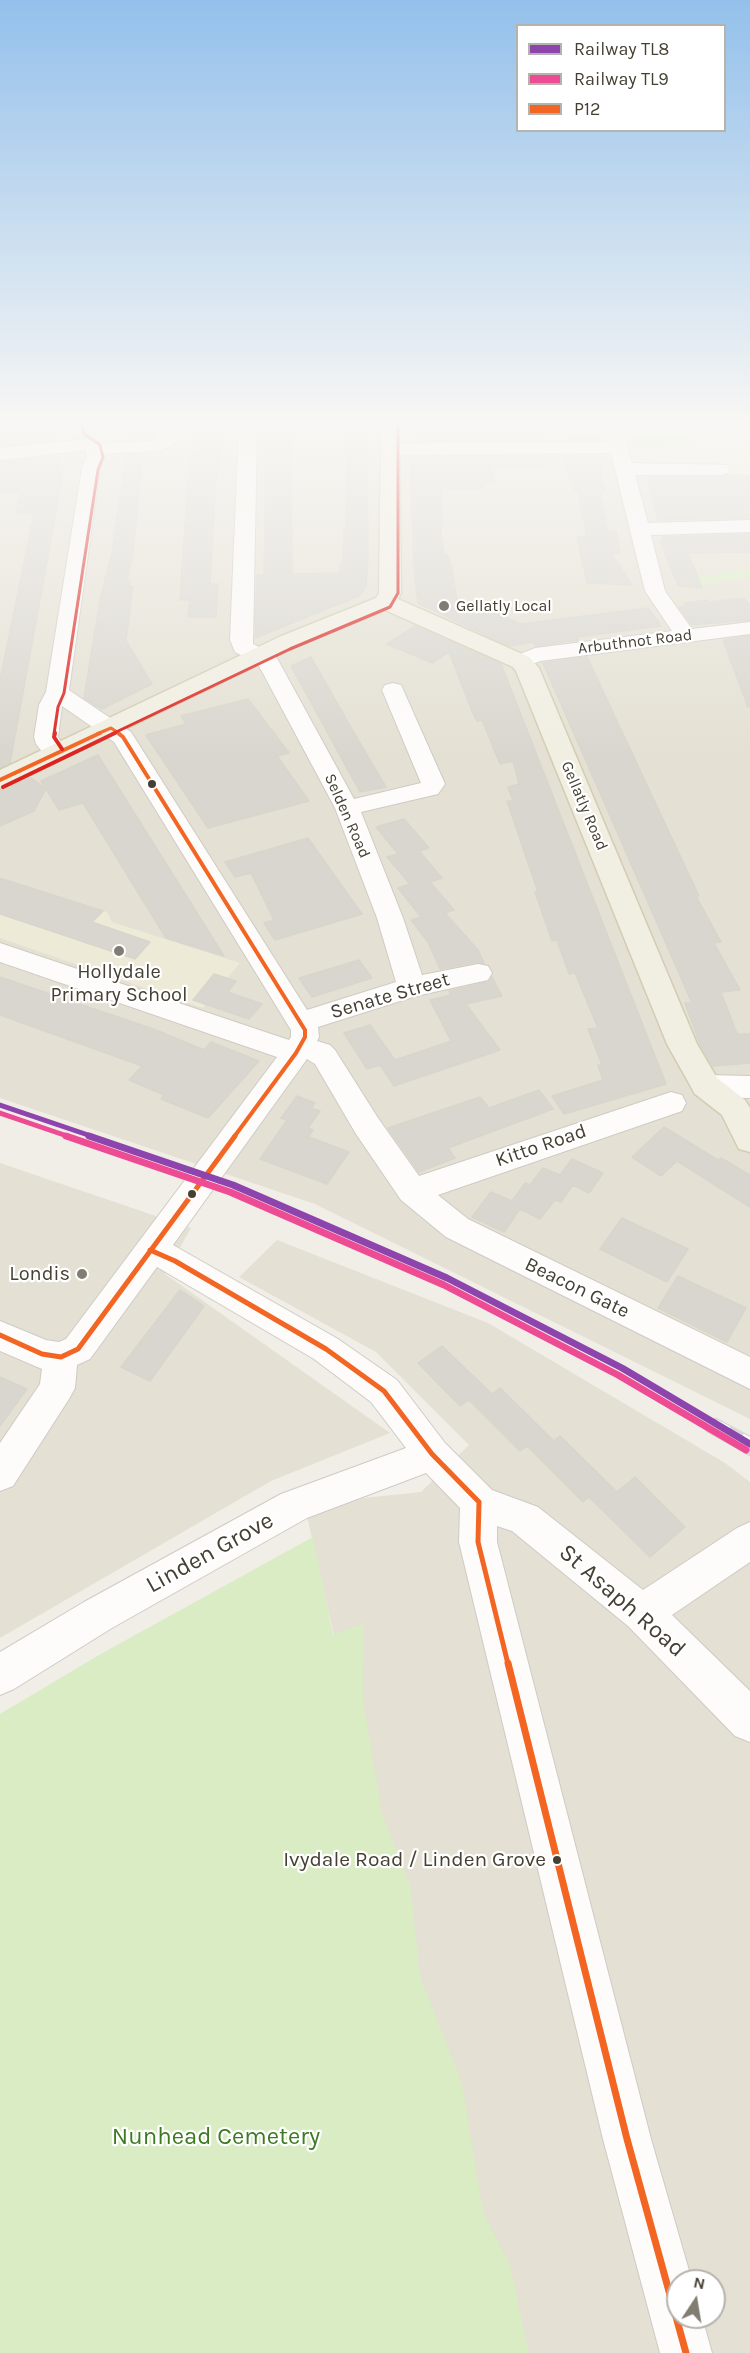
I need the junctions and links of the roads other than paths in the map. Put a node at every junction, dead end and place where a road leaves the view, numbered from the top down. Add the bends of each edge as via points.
1 (81, 536) edge
2 (244, 536) edge
3 (390, 536) edge
4 (640, 536) edge
5 (385, 602) junction
6 (750, 628) edge
7 (687, 635) junction
8 (260, 656) junction
9 (521, 662) junction
10 (393, 690) dead end
11 (57, 692) junction
12 (111, 728) junction
13 (56, 754) junction
14 (0, 780) edge
15 (347, 808) junction
16 (0, 952) edge
17 (478, 973) dead end
18 (412, 987) junction
19 (299, 1040) junction
20 (706, 1086) junction
21 (750, 1087) edge
22 (671, 1103) dead end
23 (750, 1140) edge
24 (412, 1191) junction
25 (150, 1250) junction
26 (0, 1335) edge
27 (61, 1357) junction
28 (750, 1374) edge
29 (432, 1454) junction
30 (0, 1474) edge
31 (479, 1502) junction
32 (750, 1540) edge
33 (642, 1613) junction
34 (0, 1675) edge
35 (750, 1721) edge
36 (686, 2353) edge

1 - 11 street
2 - 8 street, Selden Road via 241,640 243,647
3 - 5 main road via 390,593
4 - 7 street via 655,591
5 - 8 main road
5 - 9 main road
6 - 7 street, Arbuthnot Road
7 - 9 street, Arbuthnot Road via 535,655
8 - 12 main road
8 - 15 street, Selden Road via 267,660
9 - 20 main road, Gellatly Road via 528,668 682,1044
10 - 15 street via 433,784 429,789
11 - 12 street
11 - 13 street via 46,737
12 - 13 main road
12 - 19 street via 132,751
13 - 14 main road
15 - 18 street, Selden Road
16 - 19 street, Beacon Gate
17 - 18 street, Senate Street
18 - 19 street, Senate Street
19 - 24 street, Beacon Gate via 325,1057
19 - 25 street
20 - 21 street
20 - 23 main road via 734,1108
22 - 24 street, Kitto Road
24 - 28 street, Beacon Gate via 457,1228
25 - 27 street via 78,1349
25 - 29 street via 335,1355 384,1391
26 - 27 street via 42,1354
27 - 30 street via 57,1388
29 - 31 street
29 - 34 street, Linden Grove via 294,1506 98,1615
31 - 33 street, St Asaph Road via 525,1519
31 - 36 street via 481,1557 627,2139
32 - 33 street
33 - 35 street, St Asaph Road

